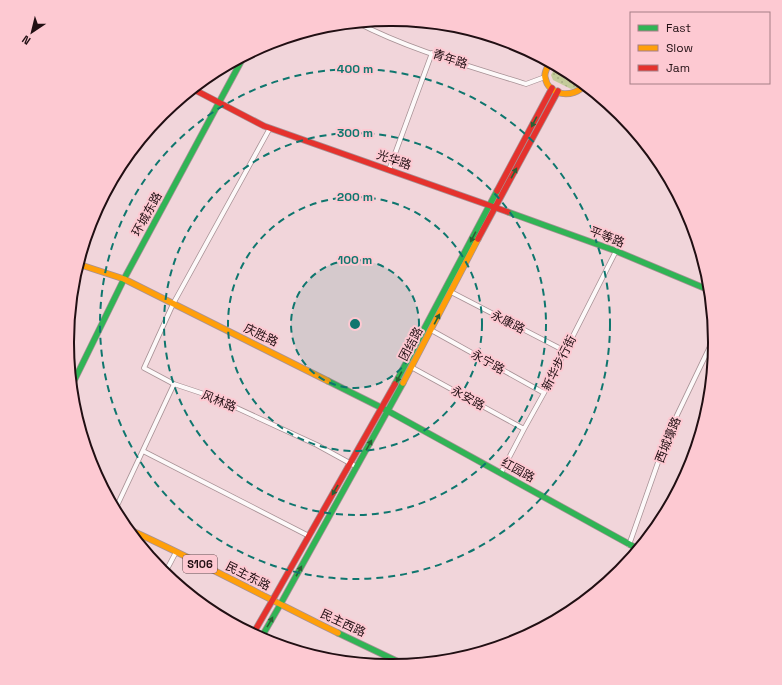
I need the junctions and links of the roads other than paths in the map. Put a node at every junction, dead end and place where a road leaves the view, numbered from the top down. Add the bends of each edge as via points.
1 (367, 27) edge
2 (432, 53) junction
3 (240, 65) edge
4 (548, 67) edge
5 (545, 77) junction
6 (552, 88) junction
7 (582, 90) edge
8 (198, 91) edge
9 (558, 91) junction
10 (220, 103) junction
11 (270, 128) junction
12 (389, 170) junction
13 (493, 206) junction
14 (616, 251) junction
15 (84, 266) edge
16 (124, 279) junction
17 (702, 287) edge
18 (451, 292) junction
19 (173, 304) junction
20 (431, 330) junction
21 (565, 351) junction
22 (708, 351) edge
23 (411, 367) junction
24 (76, 376) edge
25 (174, 384) junction
26 (544, 393) junction
27 (382, 408) junction
28 (388, 411) junction
29 (524, 429) junction
30 (143, 451) junction
31 (351, 463) junction
32 (357, 467) junction
33 (501, 473) junction
34 (118, 503) edge
35 (140, 535) edge
36 (309, 536) junction
37 (629, 545) junction
38 (633, 547) edge
39 (176, 552) junction
40 (168, 567) edge
41 (272, 601) junction
42 (280, 605) junction
43 (256, 628) edge
44 (264, 632) edge
45 (392, 659) edge

1 - 2 street, 青年路
2 - 5 street, 青年路 via 526,84
2 - 12 street
3 - 10 main road, 环城东路
4 - 5 main road
5 - 6 main road
6 - 9 main road
6 -> 13 main road, 团结路
7 - 9 main road via 575,94
8 - 10 main road, 光华路
13 -> 9 main road, 团结路
10 - 11 main road, 光华路
10 - 16 main road, 环城东路
11 - 12 main road, 光华路
11 - 19 street
12 - 13 main road, 光华路
13 - 14 main road, 平等路
13 - 18 main road, 团结路
13 -> 27 main road, 团结路
14 - 17 main road, 平等路
14 - 21 street, 新华步行街
15 - 16 main road, 庆胜路
16 - 19 main road, 庆胜路
16 - 24 main road, 环城东路
20 -> 18 main road, 团结路
18 - 21 street, 永康路
19 - 25 street, 风林路 via 144,368
19 - 27 main road, 庆胜路
20 - 23 main road, 团结路
20 - 26 street, 永宁路
21 - 26 street, 新华步行街
22 - 37 street, 西城壕路 via 668,434
23 - 28 main road, 团结路
23 - 29 street, 永安路
25 - 30 street
25 - 31 street, 风林路 via 213,397
26 - 29 street, 新华步行街
27 - 28 main road, 庆胜路
27 - 31 main road, 团结路
32 -> 28 main road, 团结路
28 - 33 main road, 红园路
29 - 33 street, 新华步行街
30 - 34 street
30 - 36 street
31 - 32 street, 风林路
31 -> 36 main road, 团结路
42 -> 32 main road, 团结路
33 - 37 main road, 红园路
35 - 39 main road, 民主东路 / S106
36 - 41 main road, 团结路
37 - 38 main road, 红园路
39 - 40 street
39 - 41 main road, 民主东路 / S106
41 - 42 main road, 民主西路 / S106
41 - 43 main road, 团结路
44 -> 42 main road, 团结路
42 - 45 main road, 民主西路 / S106

